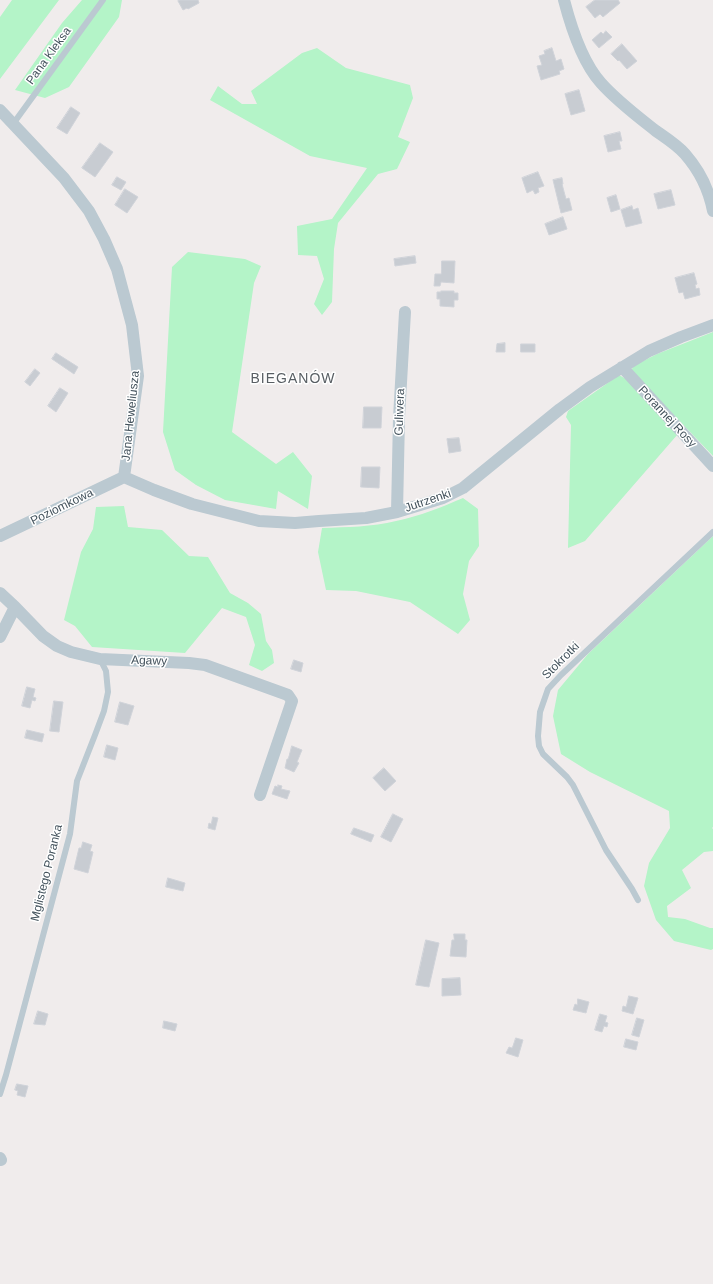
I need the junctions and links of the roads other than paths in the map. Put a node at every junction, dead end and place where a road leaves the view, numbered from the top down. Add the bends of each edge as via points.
1 (103, 0) edge
2 (567, 1) edge
3 (5, 118) edge
4 (713, 211) edge
5 (405, 312) dead end
6 (713, 325) edge
7 (622, 367) junction
8 (713, 466) edge
9 (124, 477) junction
10 (397, 512) junction
11 (713, 532) edge
12 (0, 536) edge
13 (0, 593) edge
14 (15, 607) junction
15 (0, 637) edge
16 (100, 659) junction
17 (260, 795) dead end
18 (638, 900) dead end
19 (0, 1094) edge

1 - 3 lane, Pana Kleksa
2 - 4 street via 573,28 591,70 627,108 684,154 701,178
3 - 9 street, Jana Heweliusza via 64,178 89,212 117,269 132,325 138,376
5 - 10 street, Guliwera
6 - 7 street, Jutrzenki via 649,351
7 - 8 street, Porannej Rosy
7 - 10 street, Jutrzenki via 566,405 463,488 443,498
9 - 10 street, Jutrzenki via 192,504 258,521 313,522 366,518
9 - 12 street, Poziomkowa
11 - 18 lane, Stokrotki via 561,675 548,689 540,712 538,736 542,754 573,785 606,850
13 - 14 street, Agawy
14 - 15 street
14 - 16 street, Agawy via 43,636 57,646
16 - 17 street, Agawy via 205,665 288,695 292,701
16 - 19 lane, Mglistego Poranka via 106,671 108,692 104,711 77,781 70,834

